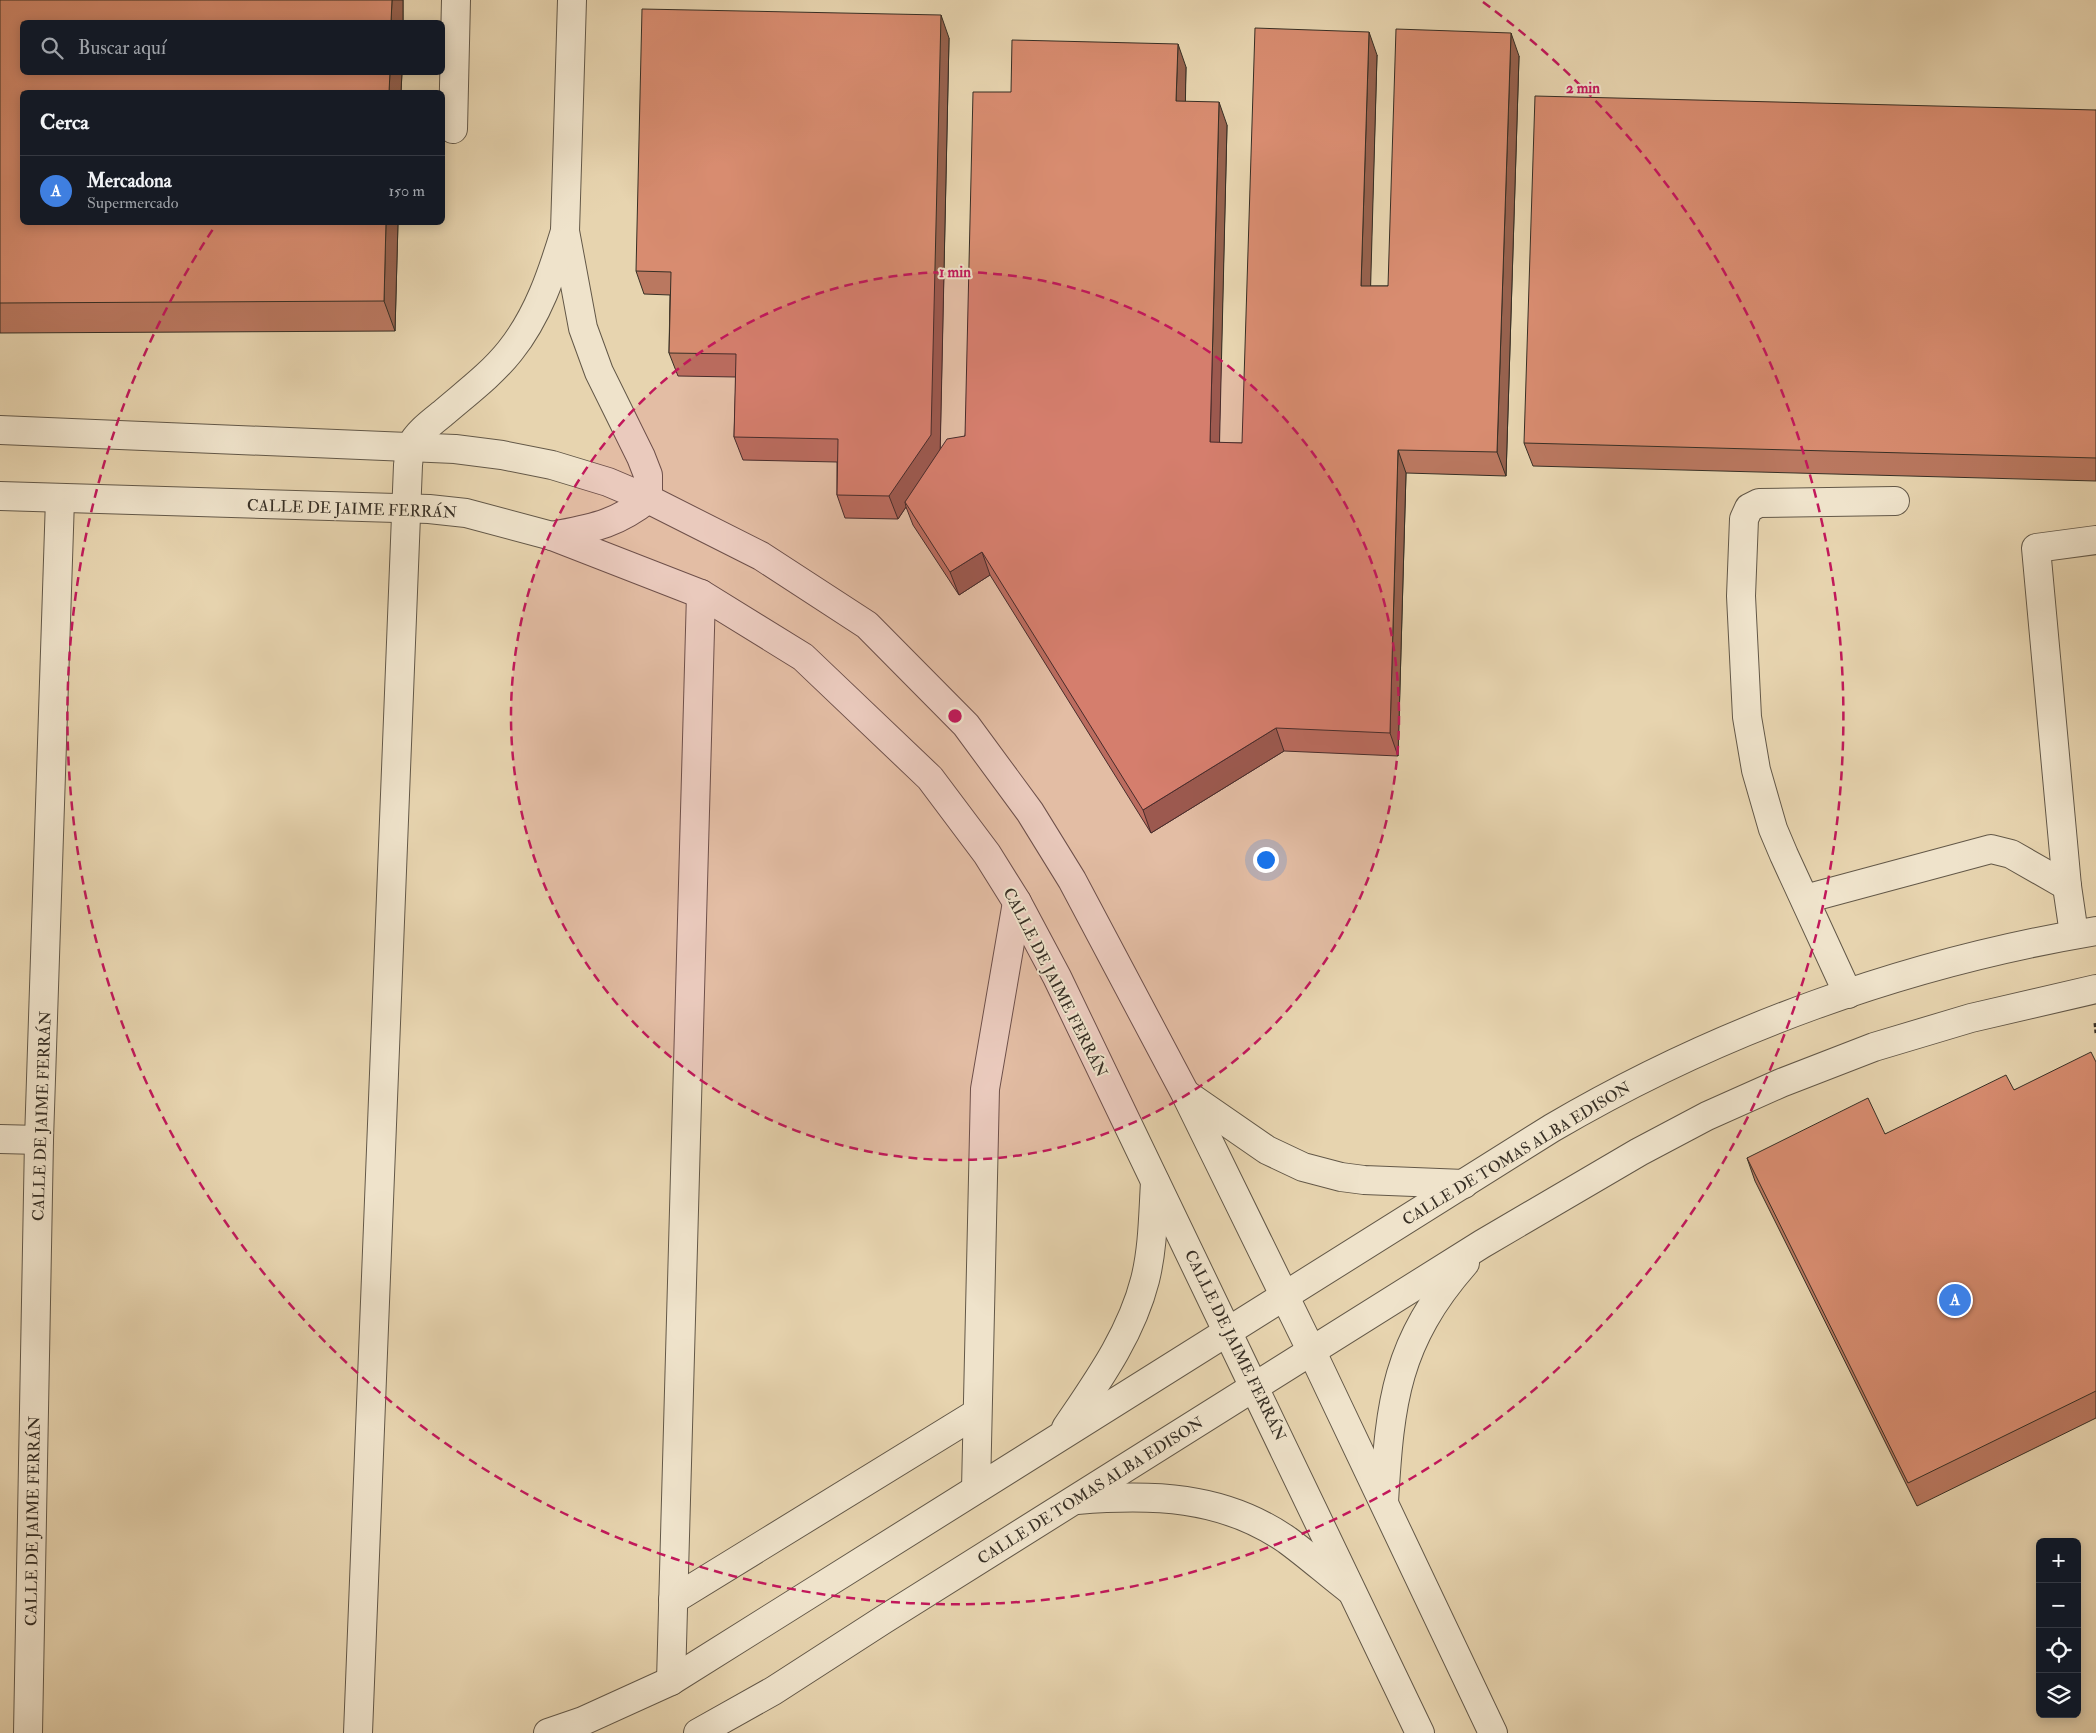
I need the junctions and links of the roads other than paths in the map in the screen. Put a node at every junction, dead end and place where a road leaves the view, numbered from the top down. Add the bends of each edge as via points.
1 (456, 0) edge
2 (572, 0) edge
3 (453, 129) dead end
4 (565, 231) junction
5 (0, 430) edge
6 (411, 446) junction
7 (0, 496) edge
8 (60, 499) junction
9 (648, 499) junction
10 (1895, 501) dead end
11 (405, 508) junction
12 (552, 536) junction
13 (2096, 540) edge
14 (701, 594) junction
15 (2067, 886) junction
16 (1805, 899) junction
17 (1017, 902) junction
18 (2085, 932) edge
19 (2096, 989) edge
20 (1848, 994) junction
21 (1184, 1093) junction
22 (0, 1139) edge
23 (40, 1140) junction
24 (1155, 1180) junction
25 (1464, 1184) junction
26 (1482, 1244) junction
27 (1284, 1296) junction
28 (1229, 1331) junction
29 (1312, 1352) junction
30 (1256, 1386) junction
31 (977, 1413) junction
32 (1062, 1435) junction
33 (976, 1489) junction
34 (1073, 1500) junction
35 (1383, 1506) junction
36 (1356, 1594) junction
37 (673, 1600) junction
38 (671, 1681) junction
39 (28, 1733) edge
40 (358, 1733) edge
41 (548, 1733) edge
42 (698, 1733) edge
43 (1420, 1733) edge
44 (1493, 1733) edge

1 - 3 street
2 - 4 street
4 - 6 street via 538,308 520,337 501,360 429,425
4 - 9 street via 583,328 599,372 648,475
5 - 6 street
6 - 9 street via 492,454 552,465 608,482
6 - 11 street
7 - 8 street, CALLE DE JAIME FERRÁN
8 - 11 street, CALLE DE JAIME FERRÁN
8 - 23 street, CALLE DE JAIME FERRÁN
9 - 12 street via 628,514 600,527
9 - 21 street via 761,556 866,625 966,725 1030,812 1072,880
10 - 16 street via 1759,503 1749,508 1744,519 1741,596 1750,741 1774,829
11 - 12 street, CALLE DE JAIME FERRÁN via 466,513
11 - 40 street
12 - 14 street, CALLE DE JAIME FERRÁN
13 - 15 street via 2036,548
14 - 17 street, CALLE DE JAIME FERRÁN via 803,657 889,737 930,778 955,810
14 - 37 street
15 - 16 street via 2011,854 1991,849
15 - 18 street
16 - 20 street
17 - 24 street, CALLE DE JAIME FERRÁN
17 - 31 street via 985,1089
18 - 20 street, CALLE DE TOMAS ALBA EDISON via 1961,959
19 - 26 street, CALLE DE TOMAS ALBA EDISON via 1971,1018 1874,1047 1781,1083 1707,1116 1639,1152
20 - 25 street, CALLE DE TOMAS ALBA EDISON via 1787,1015 1660,1068 1552,1128
21 - 25 street via 1266,1150 1303,1167 1364,1180
21 - 27 street
22 - 23 street
23 - 39 street, CALLE DE JAIME FERRÁN
24 - 28 street, CALLE DE JAIME FERRÁN
24 - 32 street, CALLE DE TOMAS ALBA EDISON via 1152,1245 1136,1308 1103,1372
25 - 27 street, CALLE DE TOMAS ALBA EDISON
26 - 29 street, CALLE DE TOMAS ALBA EDISON
26 - 35 street, CALLE DE TOMAS ALBA EDISON via 1433,1303 1412,1340 1399,1373 1388,1436
27 - 28 street, CALLE DE TOMAS ALBA EDISON
27 - 29 street
28 - 30 street, CALLE DE JAIME FERRÁN
28 - 32 street, CALLE DE TOMAS ALBA EDISON
29 - 30 street, CALLE DE TOMAS ALBA EDISON
29 - 35 street
30 - 34 street, CALLE DE TOMAS ALBA EDISON
30 - 36 street, CALLE DE JAIME FERRÁN
31 - 33 street
31 - 37 street
32 - 33 street, CALLE DE TOMAS ALBA EDISON
33 - 38 street, CALLE DE TOMAS ALBA EDISON
34 - 36 street, CALLE DE JAIME FERRÁN via 1153,1496 1186,1500 1225,1511 1267,1528 1286,1540
34 - 42 street, CALLE DE TOMAS ALBA EDISON via 774,1691
35 - 44 street
36 - 43 street, CALLE DE JAIME FERRÁN
37 - 38 street
38 - 41 street, CALLE DE TOMAS ALBA EDISON via 583,1721

